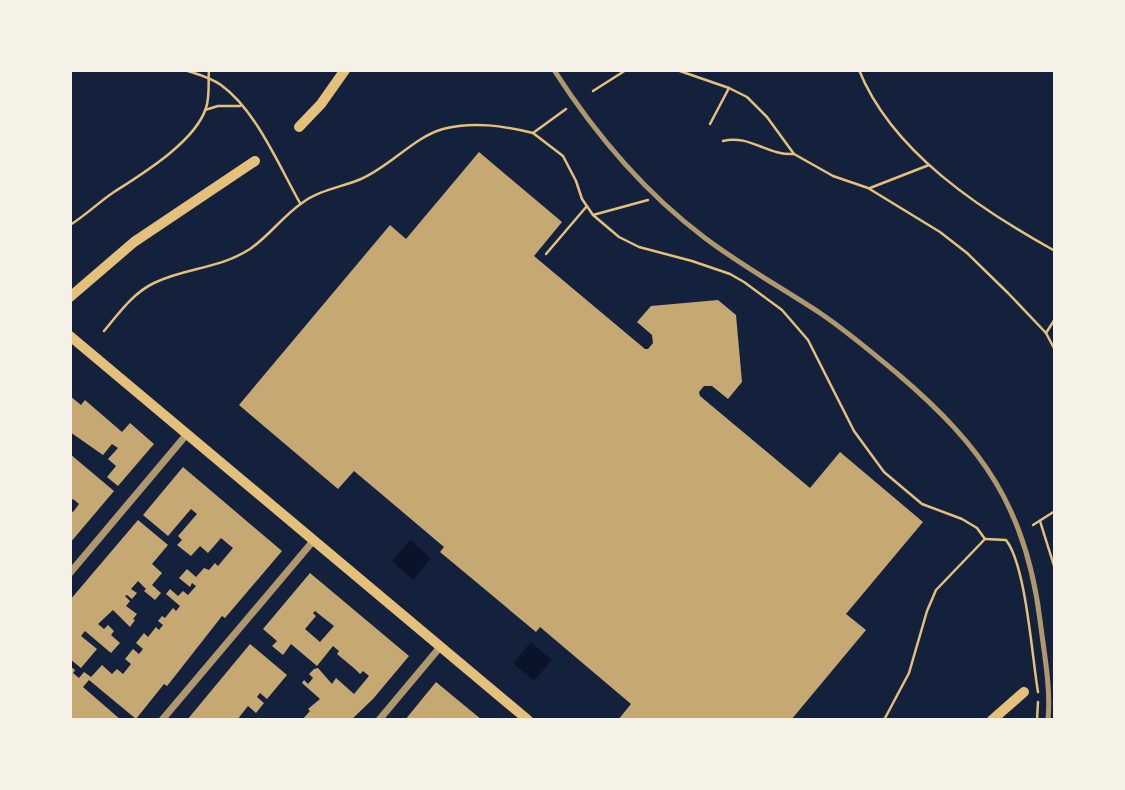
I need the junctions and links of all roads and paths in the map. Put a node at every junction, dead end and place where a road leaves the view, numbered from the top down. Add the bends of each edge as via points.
1 (185, 70) edge
2 (209, 70) edge
3 (345, 70) edge
4 (554, 70) edge
5 (626, 70) edge
6 (677, 70) edge
7 (859, 70) edge
8 (208, 78) junction
9 (729, 88) junction
10 (593, 91) dead end
11 (242, 106) junction
12 (566, 109) dead end
13 (205, 110) junction
14 (709, 124) dead end
15 (299, 127) dead end
16 (533, 133) junction
17 (723, 141) dead end
18 (794, 154) junction
19 (255, 162) dead end
20 (929, 165) junction
21 (868, 188) junction
22 (657, 197) junction
23 (300, 203) junction
24 (587, 206) junction
25 (593, 215) junction
26 (70, 224) edge
27 (1055, 251) edge
28 (547, 254) dead end
29 (70, 297) edge
30 (1055, 319) edge
31 (104, 331) dead end
32 (1046, 333) junction
33 (70, 336) edge
34 (1055, 350) edge
35 (187, 434) junction
36 (1055, 511) edge
37 (1040, 522) junction
38 (1033, 525) dead end
39 (985, 539) junction
40 (314, 540) junction
41 (1055, 569) edge
42 (70, 573) edge
43 (441, 646) junction
44 (1024, 692) dead end
45 (162, 720) edge
46 (379, 720) edge
47 (528, 720) edge
48 (884, 720) edge
49 (992, 720) edge
50 (1037, 720) edge
51 (1048, 720) edge

1 - 8 path
2 - 8 path
3 - 15 main road
4 - 22 street via 595,130
5 - 10 path
6 - 9 path
7 - 20 path via 888,120
8 - 11 path
8 - 13 path
9 - 14 path
9 - 18 path via 759,107
11 - 13 path
11 - 23 path
12 - 16 path
13 - 26 path via 157,164
16 - 23 path via 503,126 446,128 423,138 377,171
16 - 24 path via 563,156
17 - 18 path via 739,139 784,155
18 - 21 path via 833,176
19 - 29 main road via 134,242
20 - 21 path
20 - 27 path via 990,212
21 - 32 path via 967,253
22 - 25 path
22 - 51 street via 722,251 853,337 922,395 969,443 1001,488 1035,584
23 - 31 path via 236,257 172,276 140,292
24 - 25 path
24 - 28 path
25 - 39 path via 628,242 730,274 782,310 808,340 854,431 884,472 922,504 962,519
30 - 32 path
32 - 34 path
33 - 35 main road
35 - 40 main road
35 - 42 street
36 - 37 path
37 - 38 path
37 - 41 path
39 - 48 path via 936,590 912,665
39 - 50 path via 1006,540 1014,551 1038,694
40 - 43 main road
40 - 45 street
43 - 46 street
43 - 47 main road
44 - 49 main road

